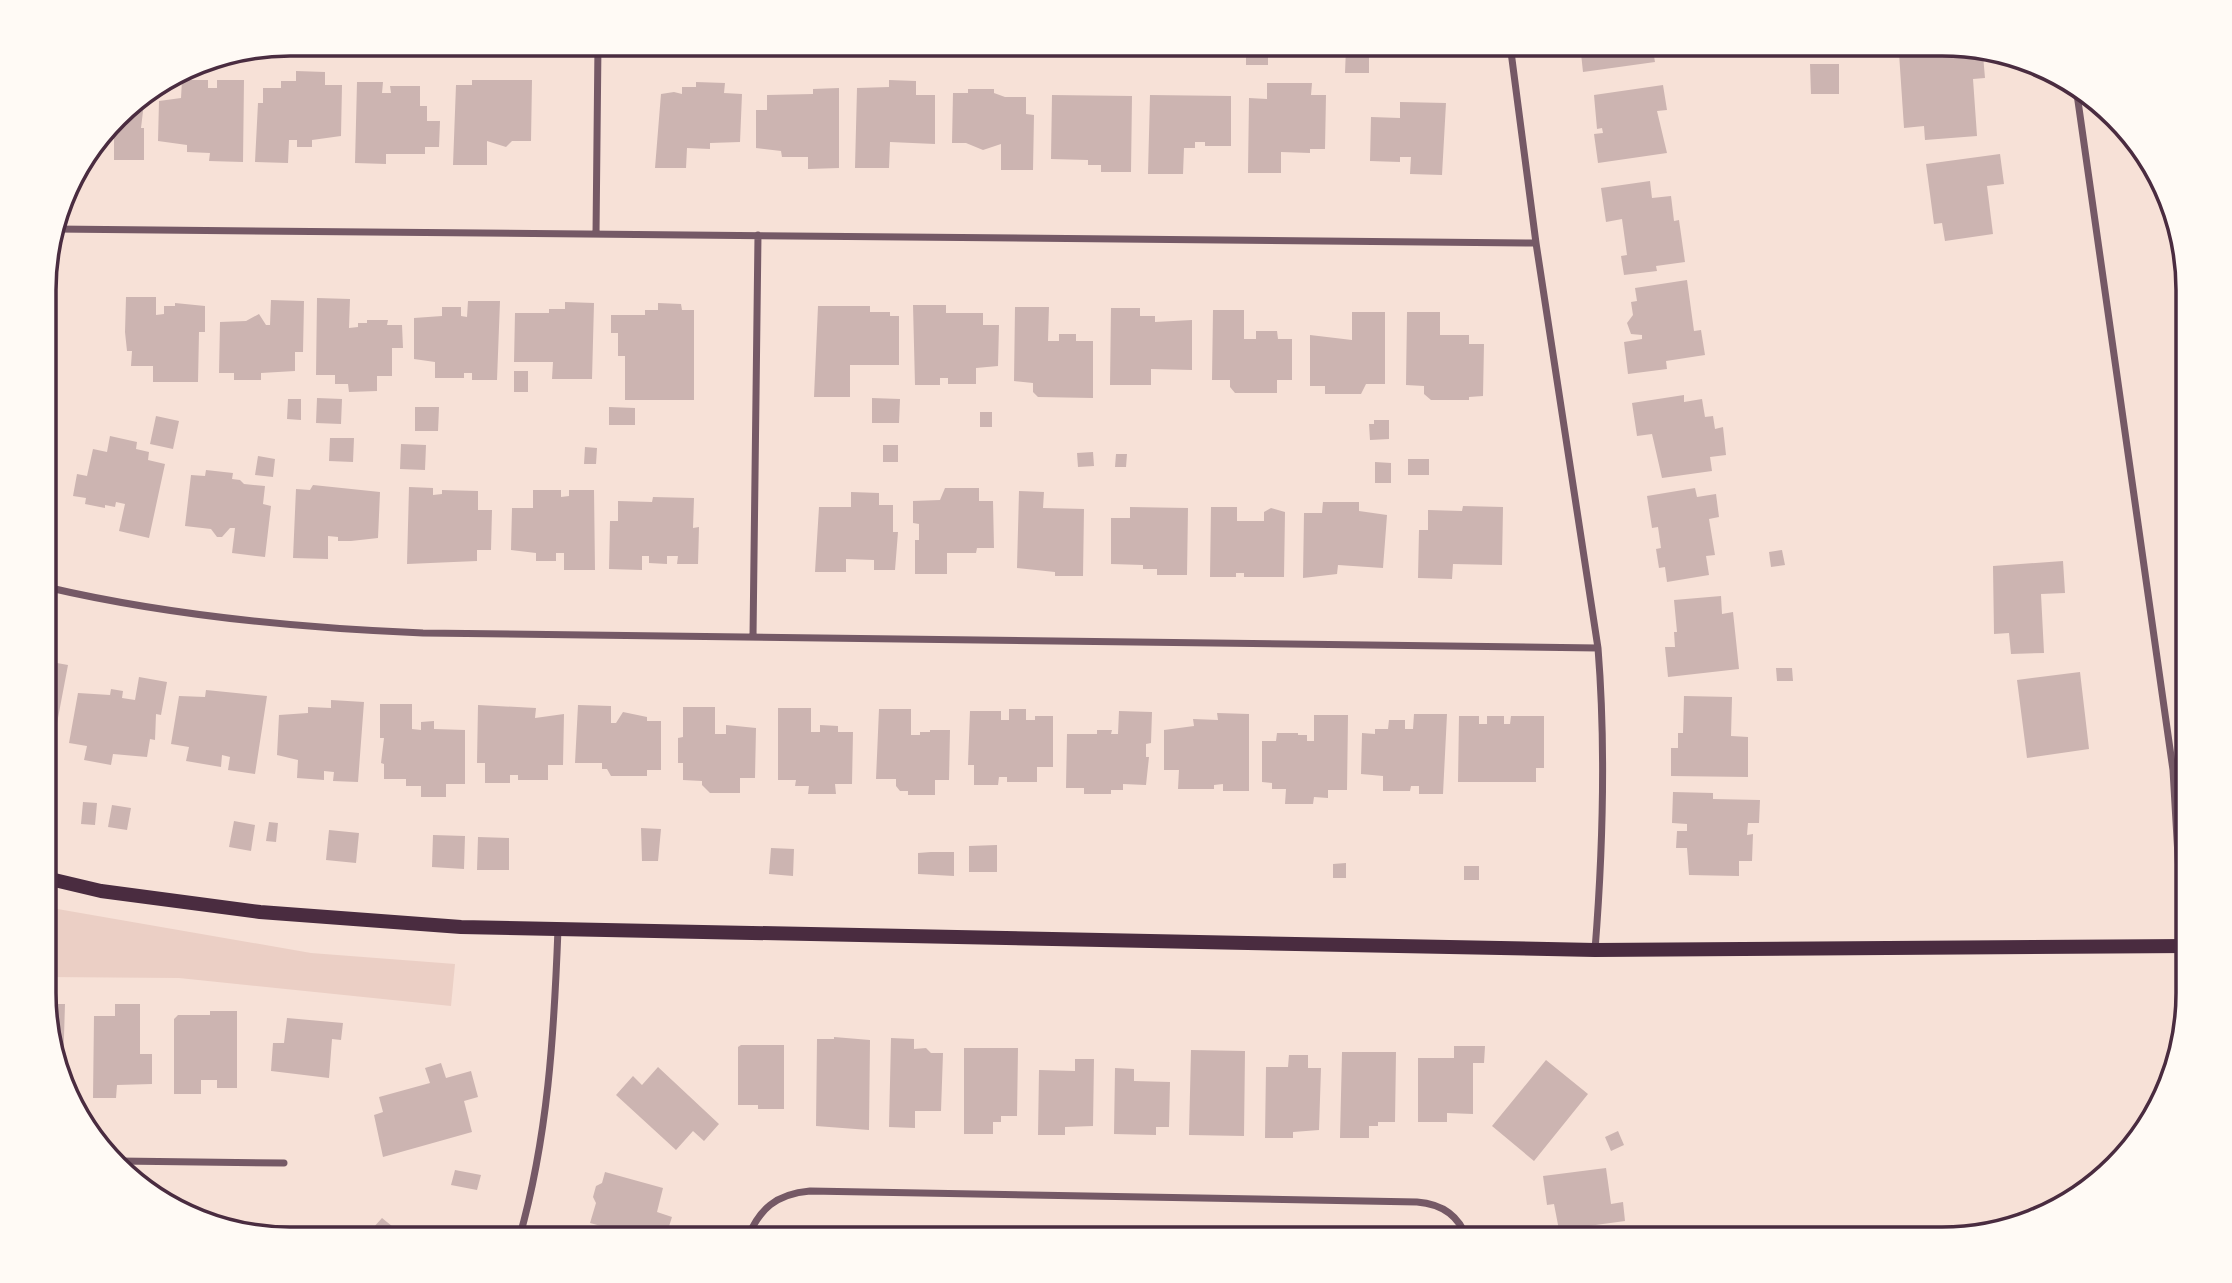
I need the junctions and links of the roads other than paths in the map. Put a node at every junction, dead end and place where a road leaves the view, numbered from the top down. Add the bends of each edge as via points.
1 (1512, 56) edge
2 (598, 57) edge
3 (2078, 100) edge
4 (64, 229) edge
5 (596, 234) junction
6 (758, 236) junction
7 (1536, 243) junction
8 (56, 589) edge
9 (753, 637) junction
10 (1598, 648) junction
11 (2175, 795) edge
12 (56, 880) edge
13 (558, 929) junction
14 (2175, 946) edge
15 (1595, 950) junction
16 (128, 1161) edge
17 (284, 1163) dead end
18 (1463, 1226) edge
19 (522, 1227) edge
20 (753, 1227) edge

1 - 7 street
2 - 5 street
3 - 11 street
4 - 5 street
5 - 6 street
6 - 7 street
6 - 9 street
7 - 10 street
8 - 9 street via 178,613 331,629
9 - 10 street
10 - 15 street via 1602,840
12 - 13 main road via 125,894 320,918 417,926
13 - 15 main road
13 - 19 street via 544,1137
14 - 15 main road
16 - 17 street
18 - 20 street via 1453,1214 1410,1201 810,1191 770,1203

